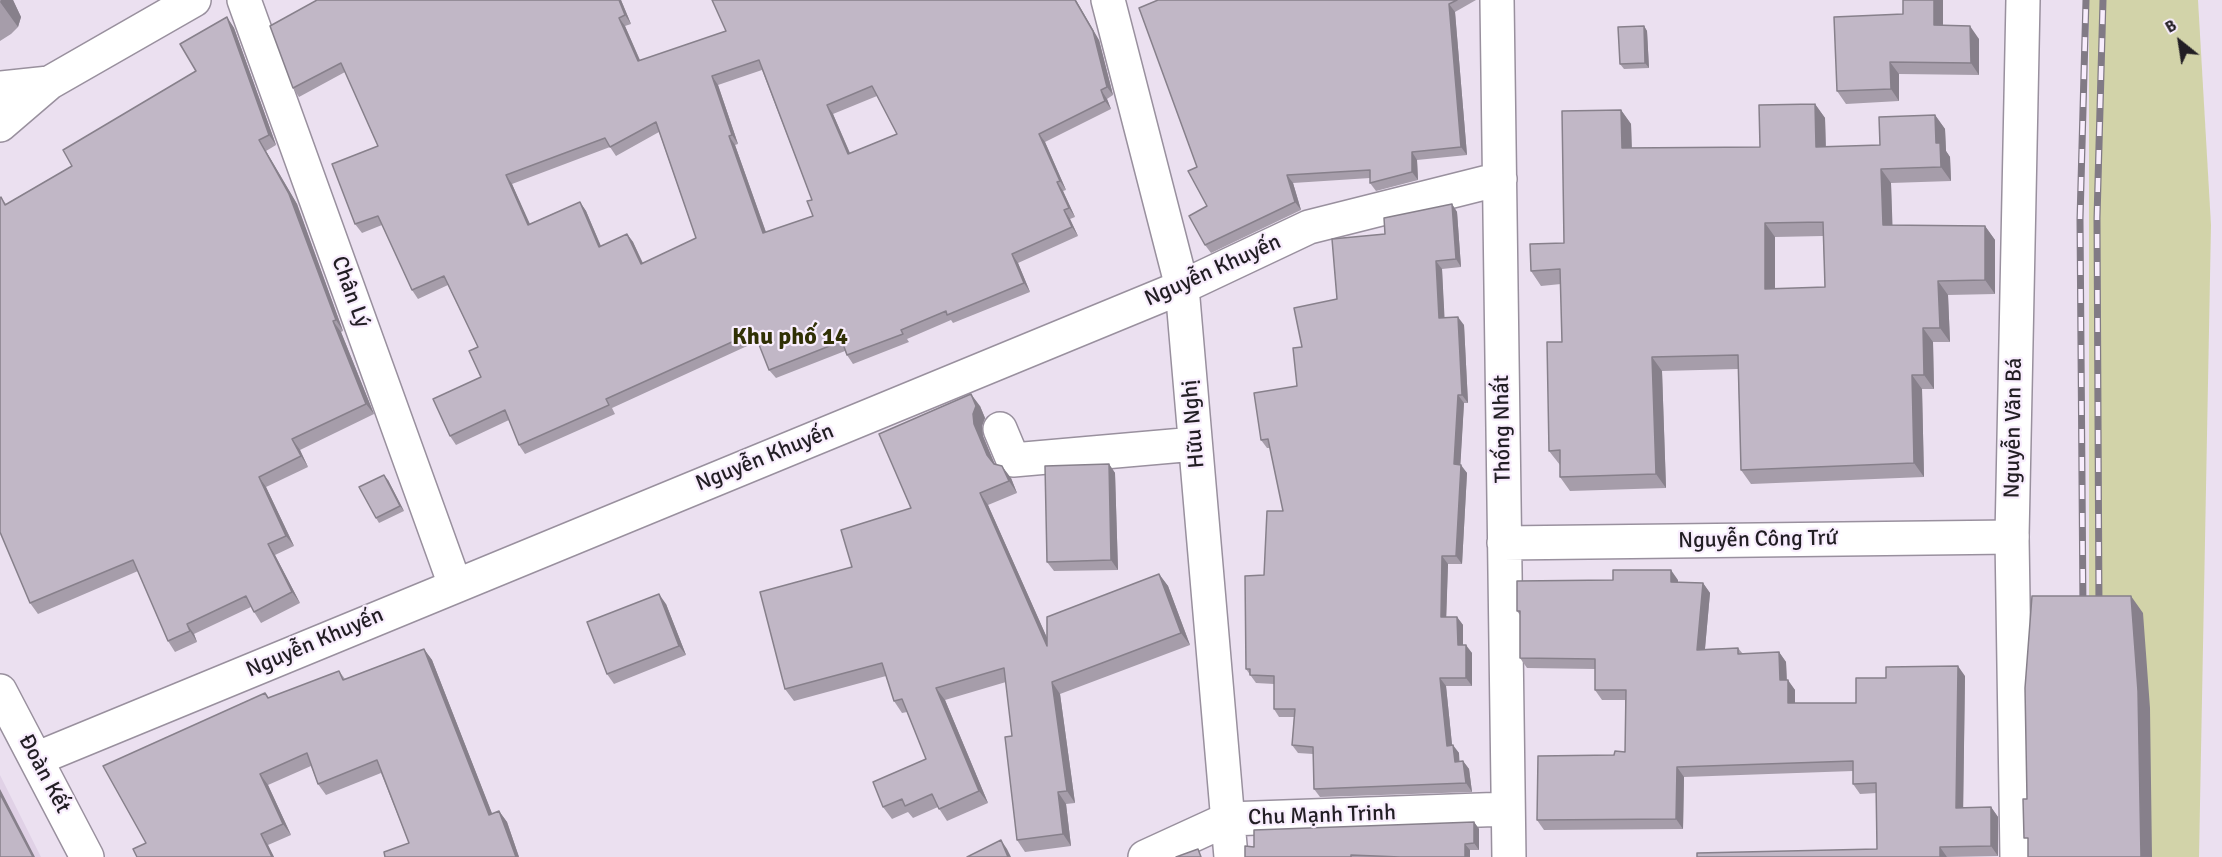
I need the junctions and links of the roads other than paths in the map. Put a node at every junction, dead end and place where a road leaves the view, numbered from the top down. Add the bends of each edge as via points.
1 (194, 0) edge
2 (244, 0) edge
3 (1108, 0) edge
4 (1497, 0) edge
5 (2023, 0) edge
6 (49, 83) junction
7 (0, 88) edge
8 (0, 125) edge
9 (1500, 179) junction
10 (1182, 287) junction
11 (1000, 429) dead end
12 (1195, 444) junction
13 (2012, 537) junction
14 (1504, 543) junction
15 (455, 585) junction
16 (0, 691) edge
17 (36, 759) junction
18 (1508, 809) junction
19 (1228, 819) junction
20 (87, 857) edge
21 (1145, 857) edge
22 (1231, 857) edge
23 (1509, 857) edge
24 (2017, 857) edge

1 - 6 street
2 - 15 street, Chân Lý
3 - 10 street, Hữu Nghị
4 - 9 street, Thống Nhất
5 - 13 street, Nguyễn Văn Bá
6 - 7 street
6 - 8 street
9 - 10 street, Nguyễn Khuyến via 1309,227
9 - 14 street, Thống Nhất
10 - 12 street, Hữu Nghị
10 - 15 street, Nguyễn Khuyến
11 - 12 street via 1013,460
12 - 19 street, Hữu Nghị
13 - 14 street, Nguyễn Công Trứ
13 - 24 street, Nguyễn Văn Bá
14 - 18 street, Thống Nhất
15 - 17 street, Nguyễn Khuyến
16 - 17 street, Đoàn Kết
17 - 20 street, Đoàn Kết
18 - 19 street, Chu Mạnh Trinh
18 - 23 street, Thống Nhất
19 - 21 street, Chu Mạnh Trinh
19 - 22 street, Hữu Nghị

